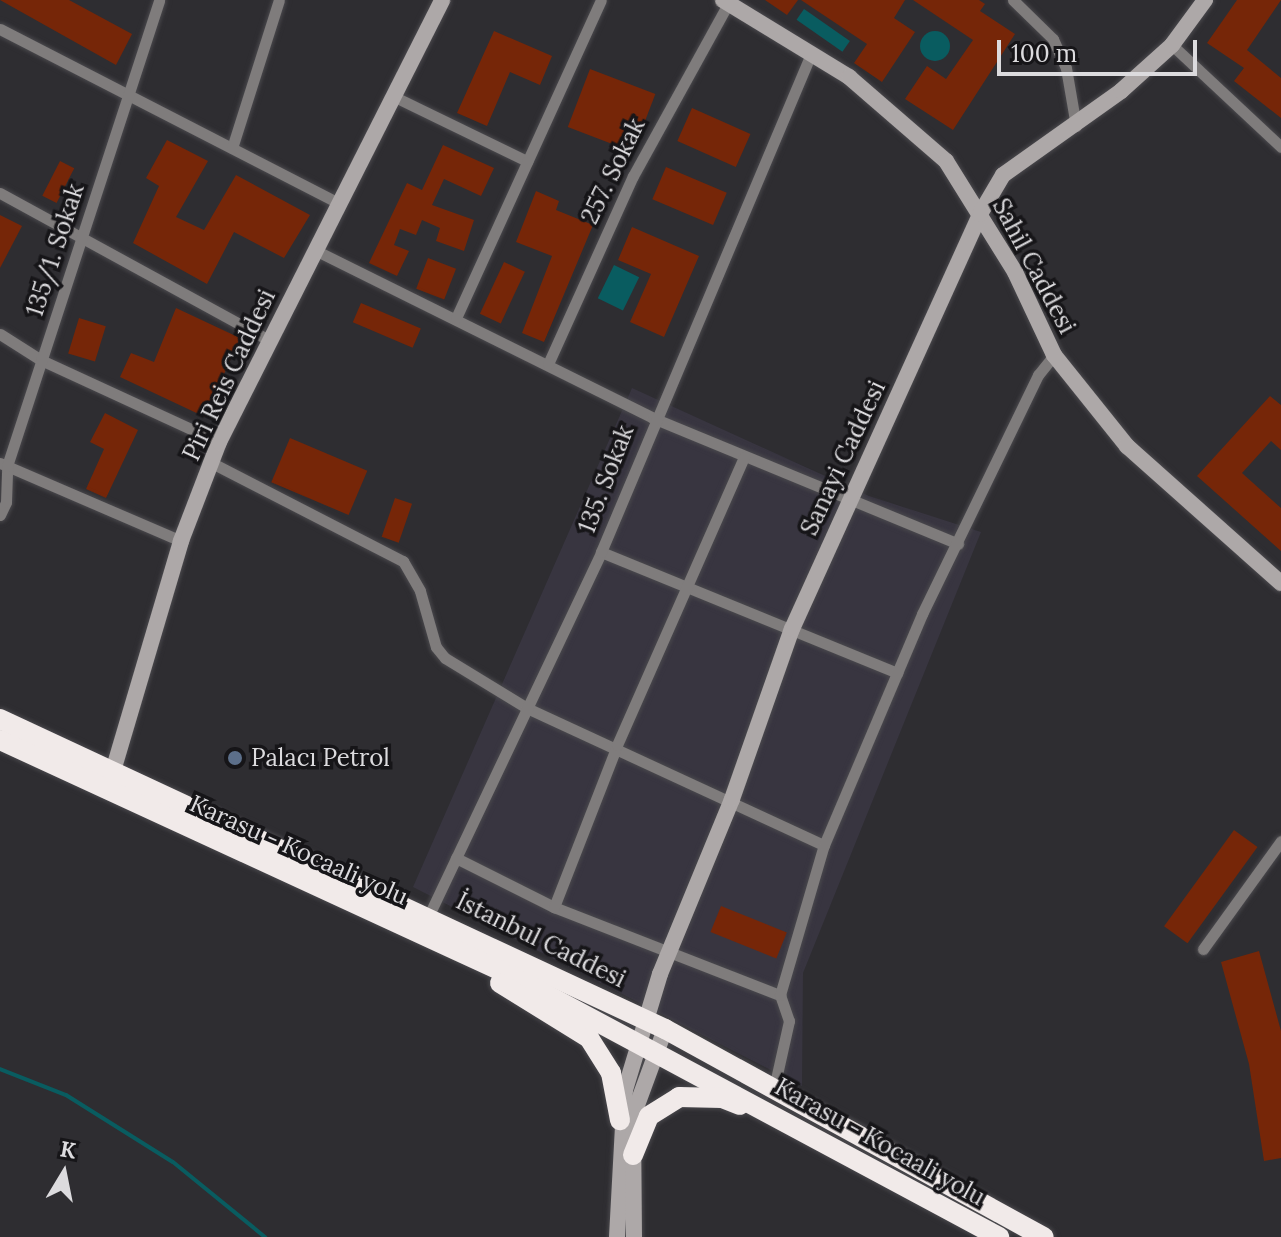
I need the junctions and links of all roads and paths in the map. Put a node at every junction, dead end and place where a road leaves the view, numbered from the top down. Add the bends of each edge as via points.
1 (159, 0) edge
2 (279, 0) edge
3 (442, 0) edge
4 (601, 0) edge
5 (1013, 0) edge
6 (1205, 0) edge
7 (727, 1) edge
8 (0, 29) edge
9 (1172, 45) junction
10 (811, 54) junction
11 (127, 94) junction
12 (395, 97) junction
13 (1076, 126) junction
14 (1281, 147) edge
15 (232, 148) junction
16 (527, 161) junction
17 (0, 193) edge
18 (341, 204) junction
19 (980, 214) junction
20 (83, 239) junction
21 (319, 252) junction
22 (456, 318) junction
23 (0, 334) edge
24 (268, 340) junction
25 (1054, 355) junction
26 (41, 360) junction
27 (548, 364) junction
28 (653, 418) junction
29 (219, 442) junction
30 (744, 457) junction
31 (212, 463) junction
32 (4, 465) edge
33 (849, 502) junction
34 (0, 515) edge
35 (181, 541) junction
36 (958, 544) junction
37 (601, 552) junction
38 (1281, 583) edge
39 (690, 586) junction
40 (792, 629) junction
41 (897, 673) junction
42 (527, 708) junction
43 (0, 719) edge
44 (0, 740) edge
45 (617, 745) junction
46 (110, 782) junction
47 (732, 799) junction
48 (1281, 841) edge
49 (824, 845) junction
50 (456, 858) junction
51 (554, 907) junction
52 (429, 915) junction
53 (407, 926) junction
54 (1203, 949) dead end
55 (669, 952) junction
56 (780, 995) junction
57 (655, 1025) junction
58 (647, 1045) junction
59 (774, 1088) junction
60 (620, 1120) junction
61 (796, 1125) junction
62 (633, 1155) junction
63 (617, 1237) edge
64 (634, 1237) edge
65 (999, 1237) edge
66 (1044, 1237) edge

1 - 11 street, 135/1. Sokak
2 - 15 street
3 - 12 street, Piri Reis Caddesi
4 - 16 street
5 - 13 street via 1053,39 1066,68
6 - 9 street, Sanayi Caddesi
7 - 10 street, Sahil Caddesi
7 - 27 street, 257. Sokak via 633,176
8 - 11 street
9 - 13 street, Sanayi Caddesi
9 - 14 street
10 - 19 street, Sahil Caddesi via 849,77 946,161
10 - 28 street, 135. Sokak
11 - 15 street
11 - 20 street, 135/1. Sokak
12 - 16 street
12 - 18 street, Piri Reis Caddesi
13 - 19 street, Sanayi Caddesi via 1003,175
15 - 18 street
16 - 22 street
17 - 20 street
18 - 21 street, Piri Reis Caddesi
19 - 25 street, Sahil Caddesi
19 - 33 street, Sanayi Caddesi
20 - 24 street
20 - 26 street, 135/1. Sokak
21 - 22 street
21 - 24 street, Piri Reis Caddesi
22 - 27 street
23 - 26 street
24 - 29 street, Piri Reis Caddesi
25 - 36 street via 1038,375
25 - 38 street, Sahil Caddesi via 1127,446
26 - 29 street
26 - 32 street, 135/1. Sokak
27 - 28 street
28 - 30 street
28 - 37 street, 135. Sokak
29 - 31 street, Piri Reis Caddesi
30 - 33 street
30 - 39 street
31 - 35 street, Piri Reis Caddesi
31 - 42 street via 394,553 410,569 436,647 445,658
32 - 34 street, 135/1. Sokak via 6,502
32 - 35 street
33 - 36 street
33 - 40 street, Sanayi Caddesi
35 - 46 street, Piri Reis Caddesi
36 - 41 street
37 - 39 street
37 - 42 street, 135. Sokak
39 - 40 street
39 - 45 street
40 - 41 street
40 - 47 street, Sanayi Caddesi
41 - 49 street
42 - 45 street
42 - 50 street, 135. Sokak
43 - 46 highway, İstanbul Caddesi
44 - 46 highway, Karasu - Kocaali yolu
45 - 47 street
45 - 51 street
46 - 52 highway, İstanbul Caddesi
46 - 53 highway, Karasu - Kocaali yolu
47 - 49 street
47 - 55 street, Sanayi Caddesi
48 - 54 street
49 - 56 street
50 - 51 street
50 - 52 street, 135. Sokak
51 - 55 street
52 - 57 highway, İstanbul Caddesi
53 - 58 highway, Karasu - Kocaali yolu
53 - 60 highway via 589,1038 611,1073
55 - 56 street
55 - 57 street, Sanayi Caddesi
56 - 59 street via 789,1021
57 - 58 street, Sanayi Caddesi
57 - 59 highway, İstanbul Caddesi
58 - 60 street
58 - 61 highway, Karasu - Kocaali yolu
58 - 62 street via 636,1097
59 - 66 highway, İstanbul Caddesi
60 - 63 street
61 - 62 highway via 722,1098 679,1097 649,1116
61 - 65 highway, Karasu - Kocaali yolu
62 - 64 street

